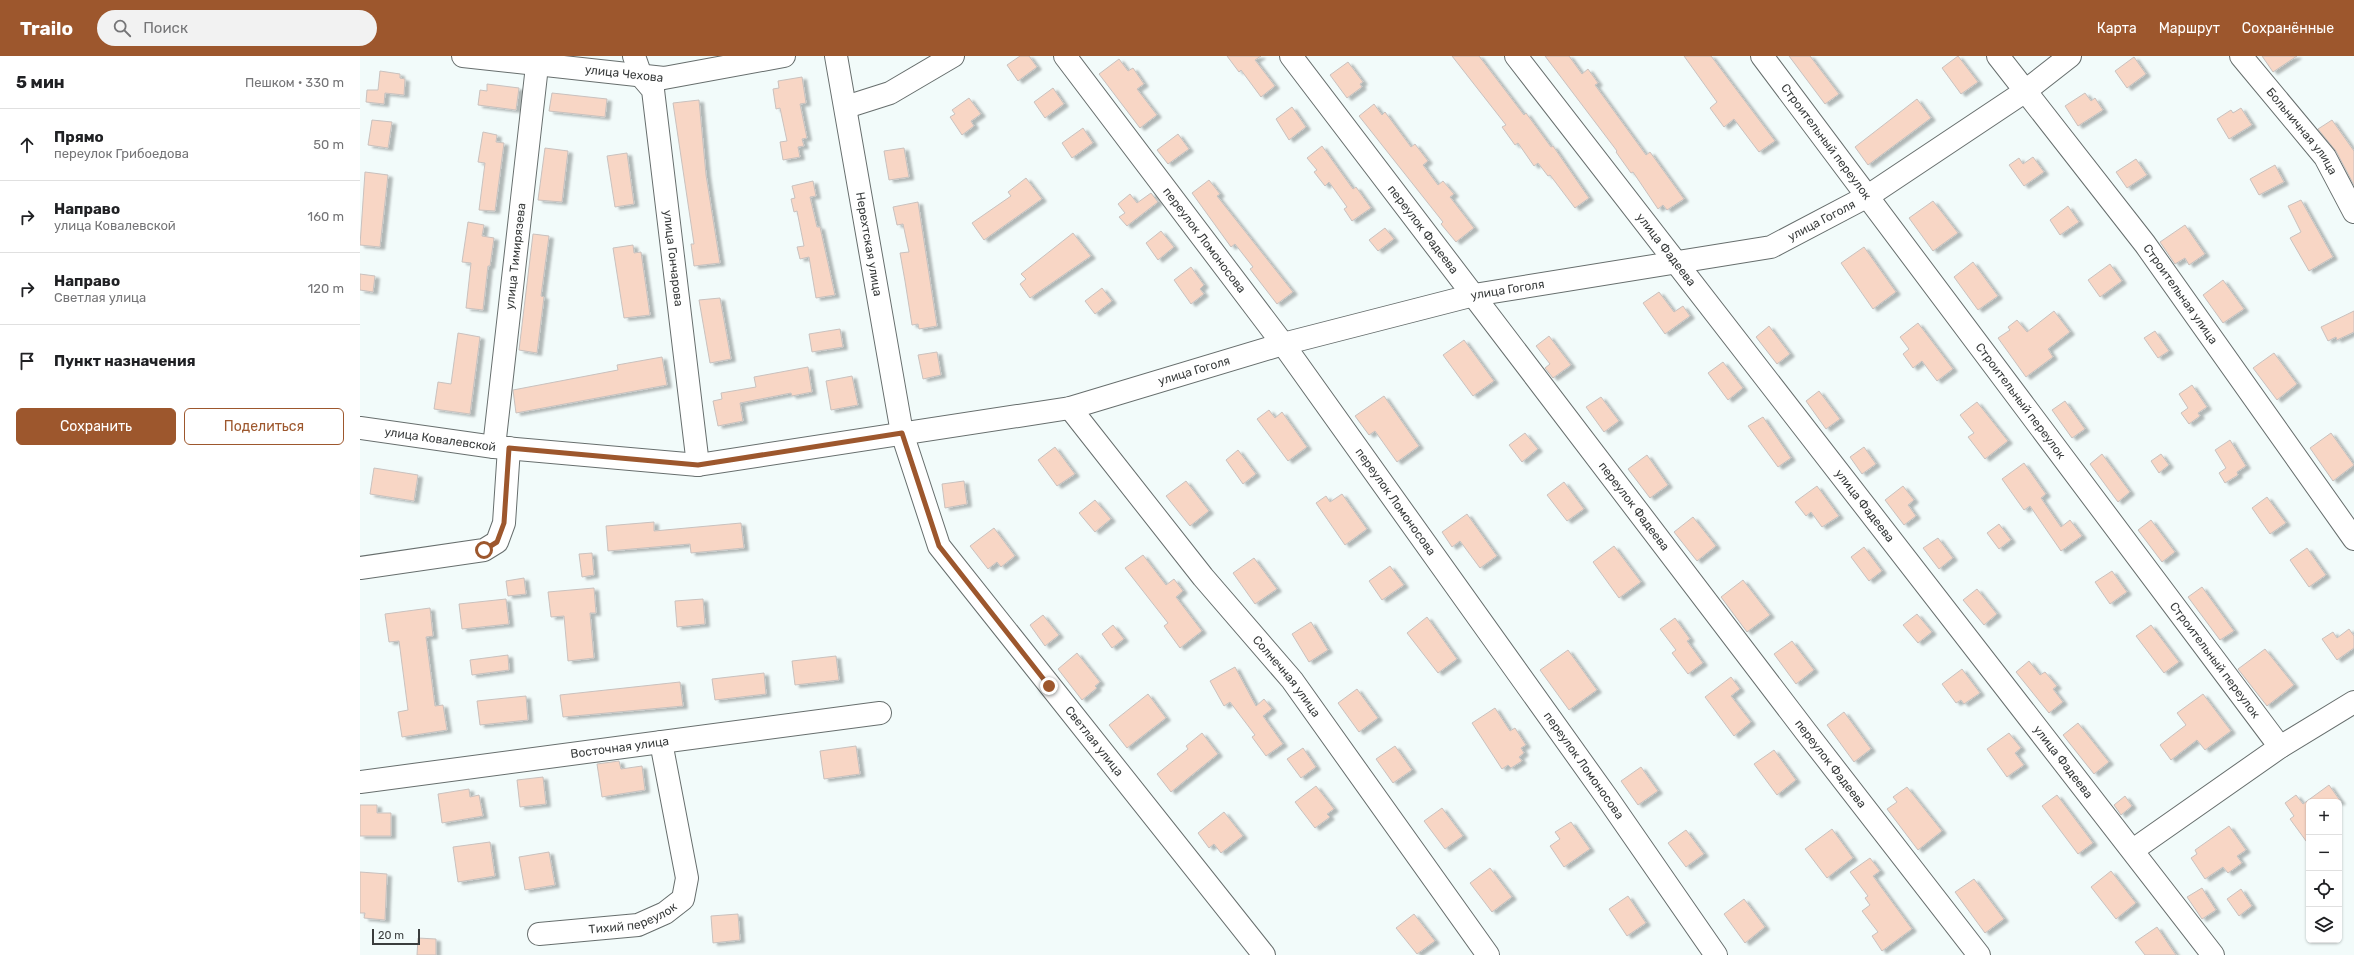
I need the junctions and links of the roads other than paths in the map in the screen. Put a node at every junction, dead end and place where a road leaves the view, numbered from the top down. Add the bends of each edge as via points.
1 (463, 56) edge
2 (784, 56) edge
3 (836, 56) edge
4 (953, 56) edge
5 (1065, 56) edge
6 (1291, 56) edge
7 (1516, 56) edge
8 (1762, 56) edge
9 (1998, 56) edge
10 (2070, 56) edge
11 (2241, 56) edge
12 (537, 66) junction
13 (638, 66) edge
14 (2024, 92) junction
15 (846, 106) junction
16 (1868, 196) junction
17 (2354, 212) edge
18 (1676, 261) junction
19 (1474, 295) junction
20 (1283, 344) junction
21 (1070, 408) junction
22 (360, 428) edge
23 (902, 433) junction
24 (502, 447) junction
25 (698, 465) junction
26 (2354, 539) edge
27 (360, 568) edge
28 (2354, 702) edge
29 (880, 714) dead end
30 (661, 742) junction
31 (2280, 746) junction
32 (360, 782) edge
33 (2133, 850) junction
34 (539, 934) dead end
35 (1264, 955) edge
36 (1488, 955) edge
37 (1716, 955) edge
38 (1979, 955) edge
39 (2214, 955) edge

1 - 12 street, улица Чехова
2 - 13 street, улица Чехова via 664,78
3 - 15 street, Нерехтская улица
4 - 15 street via 890,93
5 - 20 street, переулок Ломоносова
6 - 19 street, переулок Фадеева
7 - 18 street, улица Фадеева
8 - 16 street, Строительный переулок
9 - 14 street, Строительная улица
10 - 14 street, улица Гоголя
11 - 17 street, Больничная улица via 2325,157
12 - 13 street, улица Чехова
12 - 24 street, улица Тимирязева
13 - 25 street, улица Гончарова via 653,90
14 - 16 street, улица Гоголя
14 - 26 street, Строительная улица via 2145,244
15 - 23 street, Нерехтская улица
16 - 18 street, улица Гоголя via 1771,246
16 - 31 street, Строительный переулок
18 - 19 street, улица Гоголя
18 - 33 street, улица Фадеева
19 - 20 street, улица Гоголя
19 - 38 street, переулок Фадеева
20 - 21 street, улица Гоголя
20 - 37 street, переулок Ломоносова via 1608,799
21 - 23 street, улица Гоголя
21 - 36 street, Солнечная улица via 1204,577 1292,680
22 - 24 street, улица Ковалевской
23 - 25 street, улица Ковалевской
23 - 35 street, Светлая улица via 939,546
24 - 25 street, улица Ковалевской
24 - 27 street, улица Тимирязева via 504,523 497,542 484,550
28 - 31 street
29 - 30 street, Восточная улица
30 - 32 street, Восточная улица
30 - 34 street, Тихий переулок via 686,878 683,899 665,913 638,925
31 - 33 street
33 - 39 street, улица Фадеева

